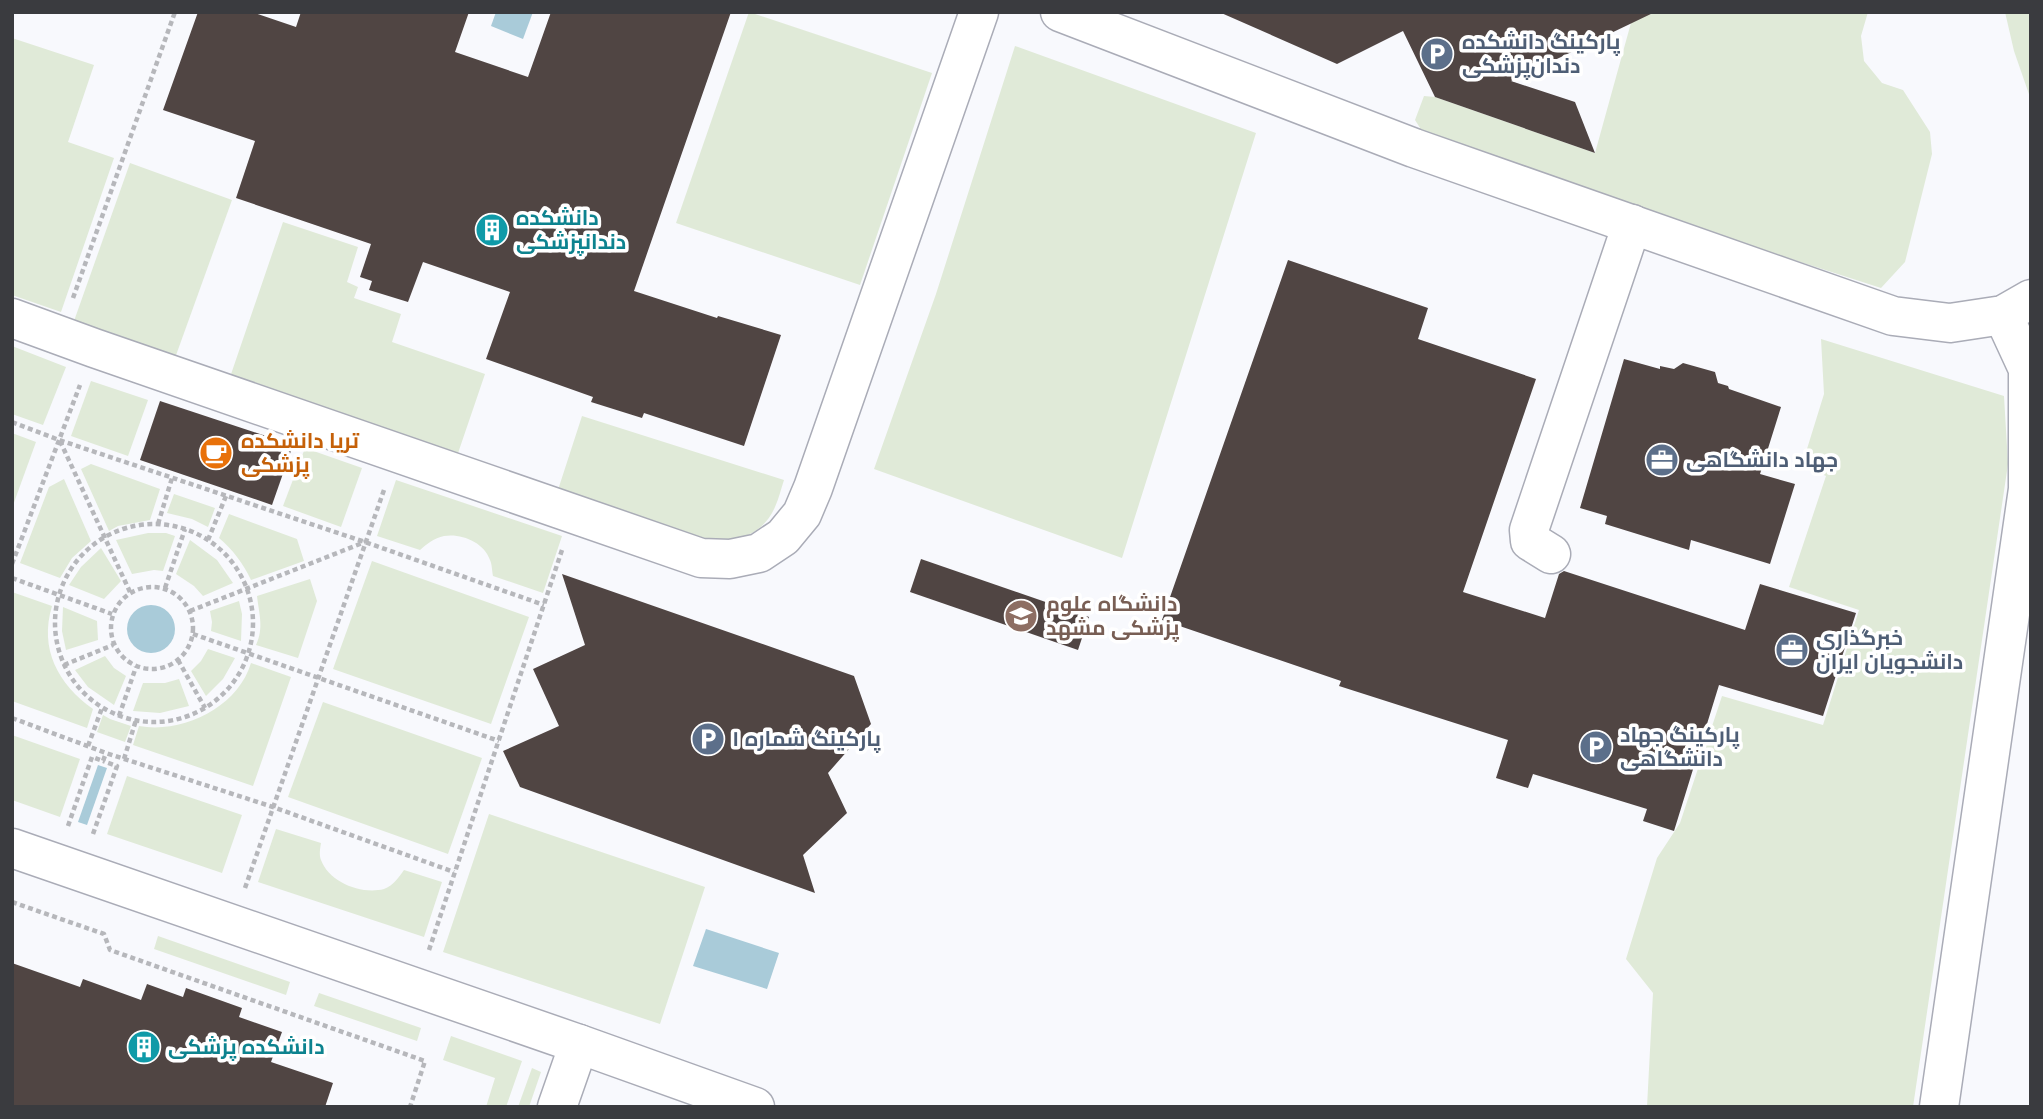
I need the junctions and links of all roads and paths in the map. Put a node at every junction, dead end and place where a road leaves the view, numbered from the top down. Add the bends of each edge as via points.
1 (175, 12) edge
2 (979, 12) edge
3 (1060, 12) edge
4 (1632, 225) junction
5 (2017, 307) edge
6 (12, 318) edge
7 (77, 342) junction
8 (12, 422) edge
9 (59, 440) junction
10 (397, 453) junction
11 (173, 478) junction
12 (226, 495) junction
13 (574, 514) junction
14 (158, 524) junction
15 (186, 530) junction
16 (104, 538) junction
17 (208, 540) junction
18 (365, 542) junction
19 (1551, 554) dead end
20 (12, 564) edge
21 (12, 578) edge
22 (165, 588) junction
23 (247, 588) junction
24 (130, 592) junction
25 (58, 596) junction
26 (544, 605) junction
27 (190, 611) junction
28 (112, 614) junction
29 (193, 634) junction
30 (113, 645) junction
31 (248, 654) junction
32 (178, 660) junction
33 (64, 665) junction
34 (136, 667) junction
35 (318, 678) junction
36 (102, 708) junction
37 (205, 708) junction
38 (119, 716) junction
39 (12, 718) edge
40 (136, 720) junction
41 (499, 741) junction
42 (88, 746) junction
43 (106, 753) junction
44 (124, 759) junction
45 (103, 761) junction
46 (273, 807) junction
47 (72, 813) dead end
48 (97, 822) dead end
49 (12, 848) edge
50 (455, 872) junction
51 (12, 902) edge
52 (233, 925) junction
53 (425, 960) dead end
54 (579, 1044) junction
55 (410, 1107) edge
56 (557, 1107) edge
57 (755, 1107) edge
58 (1939, 1107) edge

1 - 7 path
2 - 13 lane via 802,514 783,537 759,552 730,559 701,558
3 - 4 lane via 1414,148
4 - 5 lane via 1893,316 1950,323
4 - 19 lane via 1529,530 1530,541
5 - 58 lane via 2028,369 2028,489
6 - 7 lane
7 - 9 path
7 - 10 lane
8 - 9 path
9 - 11 path
9 - 16 path
9 - 20 path
10 - 13 lane
10 - 18 path
11 - 12 path
11 - 14 path
12 - 17 path
12 - 18 path
13 - 26 path
14 - 15 path
14 - 16 path via 130,527
15 - 17 path
15 - 22 path
16 - 24 path
16 - 25 path via 68,573
17 - 23 path via 237,569
18 - 23 path
18 - 26 path
18 - 35 path
21 - 25 path
22 - 24 path
22 - 27 path
23 - 27 path
23 - 31 path via 253,621
24 - 28 path
25 - 28 path
25 - 33 path via 55,631
26 - 41 path
27 - 29 path
28 - 30 path
29 - 31 path
29 - 32 path
30 - 33 path
30 - 34 path
31 - 35 path
31 - 37 path via 238,675
32 - 34 path via 158,669
32 - 37 path
33 - 36 path via 80,689
34 - 38 path
35 - 41 path
35 - 46 path
36 - 38 path
36 - 42 path
37 - 40 path via 160,722
38 - 40 path
39 - 42 path
40 - 44 path
41 - 50 path
42 - 43 path
43 - 44 path
43 - 45 path
44 - 46 path
45 - 47 path via 92,757
45 - 48 path via 117,766
46 - 50 path
46 - 52 path
49 - 52 lane
50 - 53 path
51 - 55 path via 104,934 110,950 425,1061
52 - 54 lane
54 - 56 lane
54 - 57 lane

